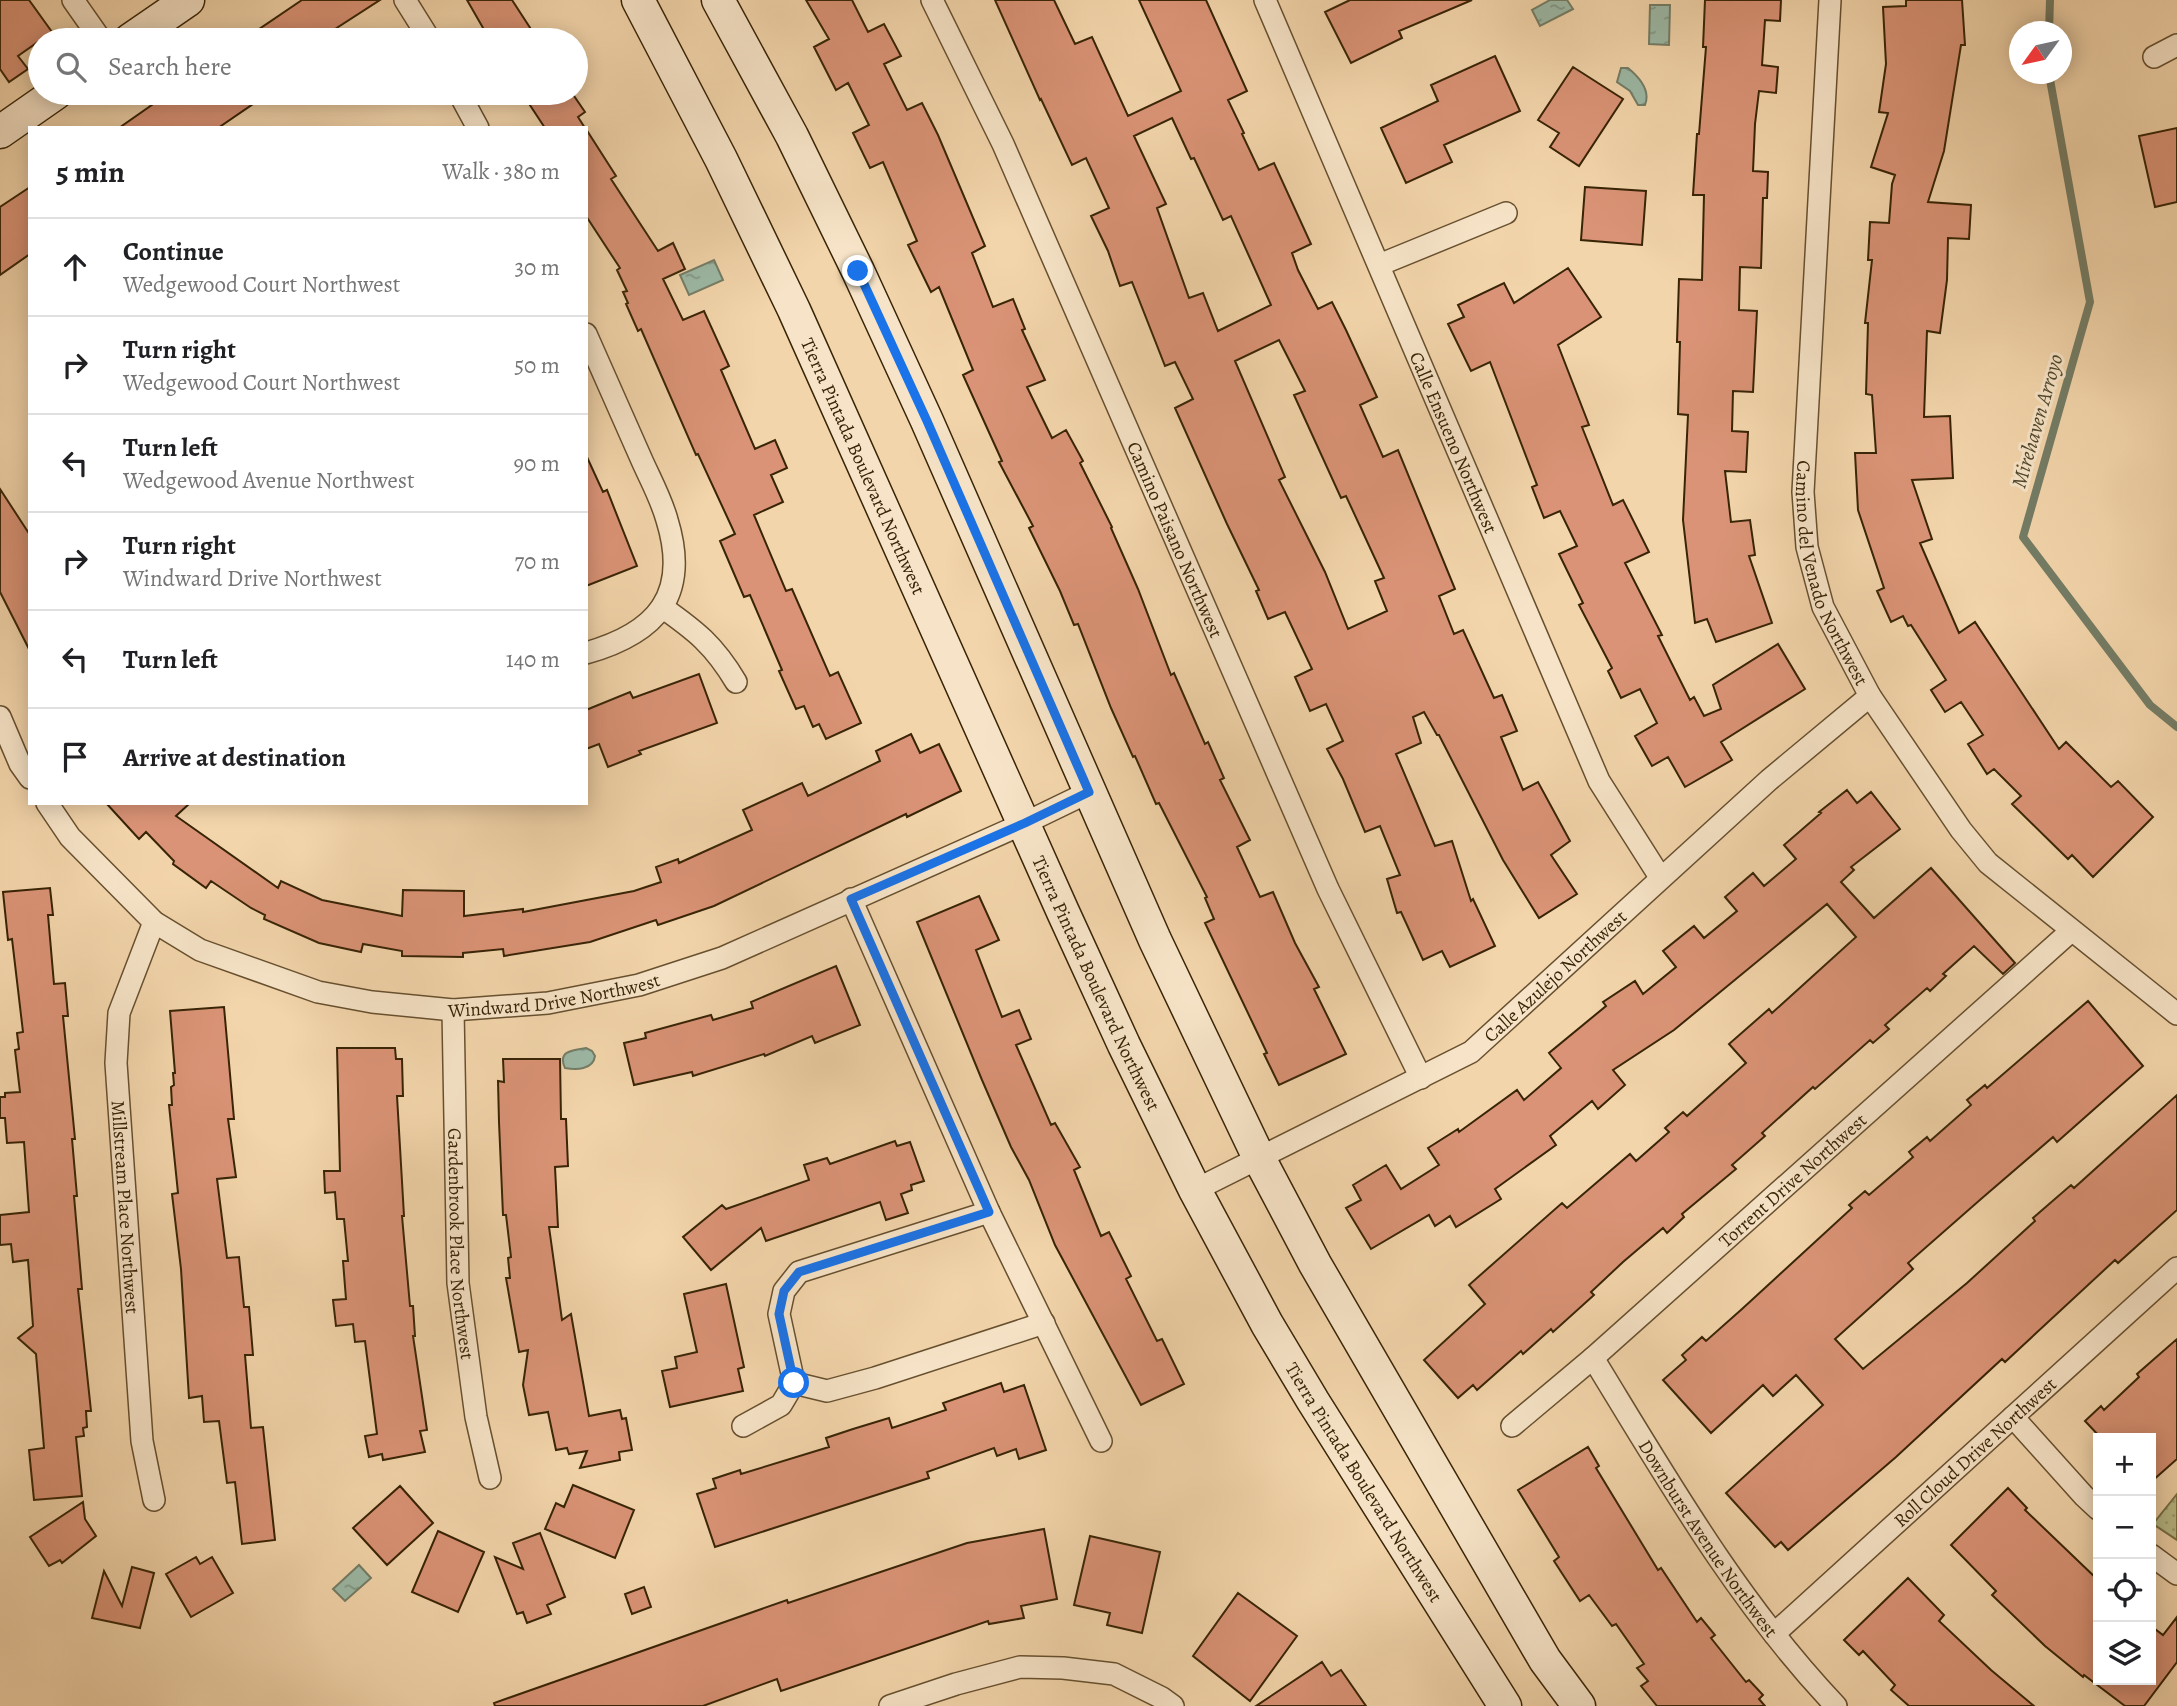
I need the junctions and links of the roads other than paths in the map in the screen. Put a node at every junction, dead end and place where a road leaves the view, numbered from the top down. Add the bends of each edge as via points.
1 (73, 0) edge
2 (188, 0) edge
3 (405, 0) edge
4 (638, 0) edge
5 (719, 0) edge
6 (932, 0) edge
7 (1265, 0) edge
8 (1830, 0) edge
9 (93, 28) edge
10 (147, 28) edge
11 (422, 28) edge
12 (2177, 45) edge
13 (2154, 57) dead end
14 (39, 105) edge
15 (466, 105) edge
16 (477, 126) edge
17 (0, 132) edge
18 (1506, 213) dead end
19 (1379, 265) junction
20 (588, 339) edge
21 (662, 607) junction
22 (588, 652) edge
23 (736, 682) dead end
24 (1871, 696) junction
25 (0, 718) edge
26 (28, 775) edge
27 (1089, 792) junction
28 (48, 805) edge
29 (1025, 823) junction
30 (1660, 877) junction
31 (851, 899) junction
32 (154, 922) junction
33 (2071, 931) junction
34 (453, 1010) junction
35 (2177, 1014) edge
36 (1421, 1078) junction
37 (1259, 1158) junction
38 (1195, 1190) junction
39 (989, 1212) junction
40 (2177, 1269) edge
41 (1044, 1323) junction
42 (1593, 1358) junction
43 (794, 1383) junction
44 (2013, 1417) junction
45 (743, 1426) dead end
46 (1512, 1426) dead end
47 (1101, 1441) dead end
48 (490, 1478) dead end
49 (154, 1500) dead end
50 (2093, 1504) edge
51 (2156, 1559) edge
52 (2177, 1574) edge
53 (1774, 1634) junction
54 (890, 1706) edge
55 (1173, 1706) edge
56 (1505, 1706) edge
57 (1579, 1706) edge
58 (1836, 1706) edge

1 - 9 street
2 - 10 main road
3 - 11 street
4 - 29 main road, Tierra Pintada Boulevard Northwest via 794,310
5 - 27 main road via 858,271
6 - 36 street, Camino Paisano Northwest via 1003,144 1328,889
7 - 19 street, Calle Ensueno Northwest
8 - 24 street, Camino del Venado Northwest via 1803,492 1807,547 1823,607
12 - 13 street
14 - 17 main road
15 - 16 street
18 - 19 street
19 - 30 street, Calle Ensueno Northwest via 1599,781
20 - 21 street via 667,519 676,559 673,583
21 - 22 street via 643,630
21 - 23 street via 712,647
24 - 30 street, Calle Azulejo Northwest
24 - 33 street, Camino del Venado Northwest via 1988,863
25 - 26 street
27 - 29 street, Windward Drive Northwest
27 - 37 main road
28 - 32 street, Windward Drive Northwest via 70,836
29 - 31 street, Windward Drive Northwest
29 - 38 main road, Tierra Pintada Boulevard Northwest
30 - 36 street, Calle Azulejo Northwest via 1471,1052
31 - 34 street, Windward Drive Northwest via 722,958 639,985 548,1003
31 - 39 street
32 - 34 street, Windward Drive Northwest via 200,950 318,992
32 - 49 street, Millstream Place Northwest via 119,1013 116,1063 142,1441
33 - 35 street, Camino del Venado Northwest
33 - 42 street, Torrent Drive Northwest
34 - 48 street, Gardenbrook Place Northwest via 458,1283 476,1417
36 - 37 street, Calle Azulejo Northwest
37 - 38 street, Calle Azulejo Northwest
37 - 57 main road via 1315,1264 1545,1660
38 - 56 main road, Tierra Pintada Boulevard Northwest via 1313,1401
39 - 41 street
39 - 43 street via 799,1272 784,1291 779,1314
40 - 44 street, Roll Cloud Drive Northwest
41 - 43 street via 827,1391
41 - 47 street
42 - 46 street, Torrent Drive Northwest
42 - 53 street, Downburst Avenue Northwest via 1714,1553
43 - 45 street via 781,1405
44 - 50 street
44 - 53 street, Roll Cloud Drive Northwest
51 - 52 street
53 - 58 street, Downburst Avenue Northwest
54 - 55 street via 1020,1667 1114,1674

